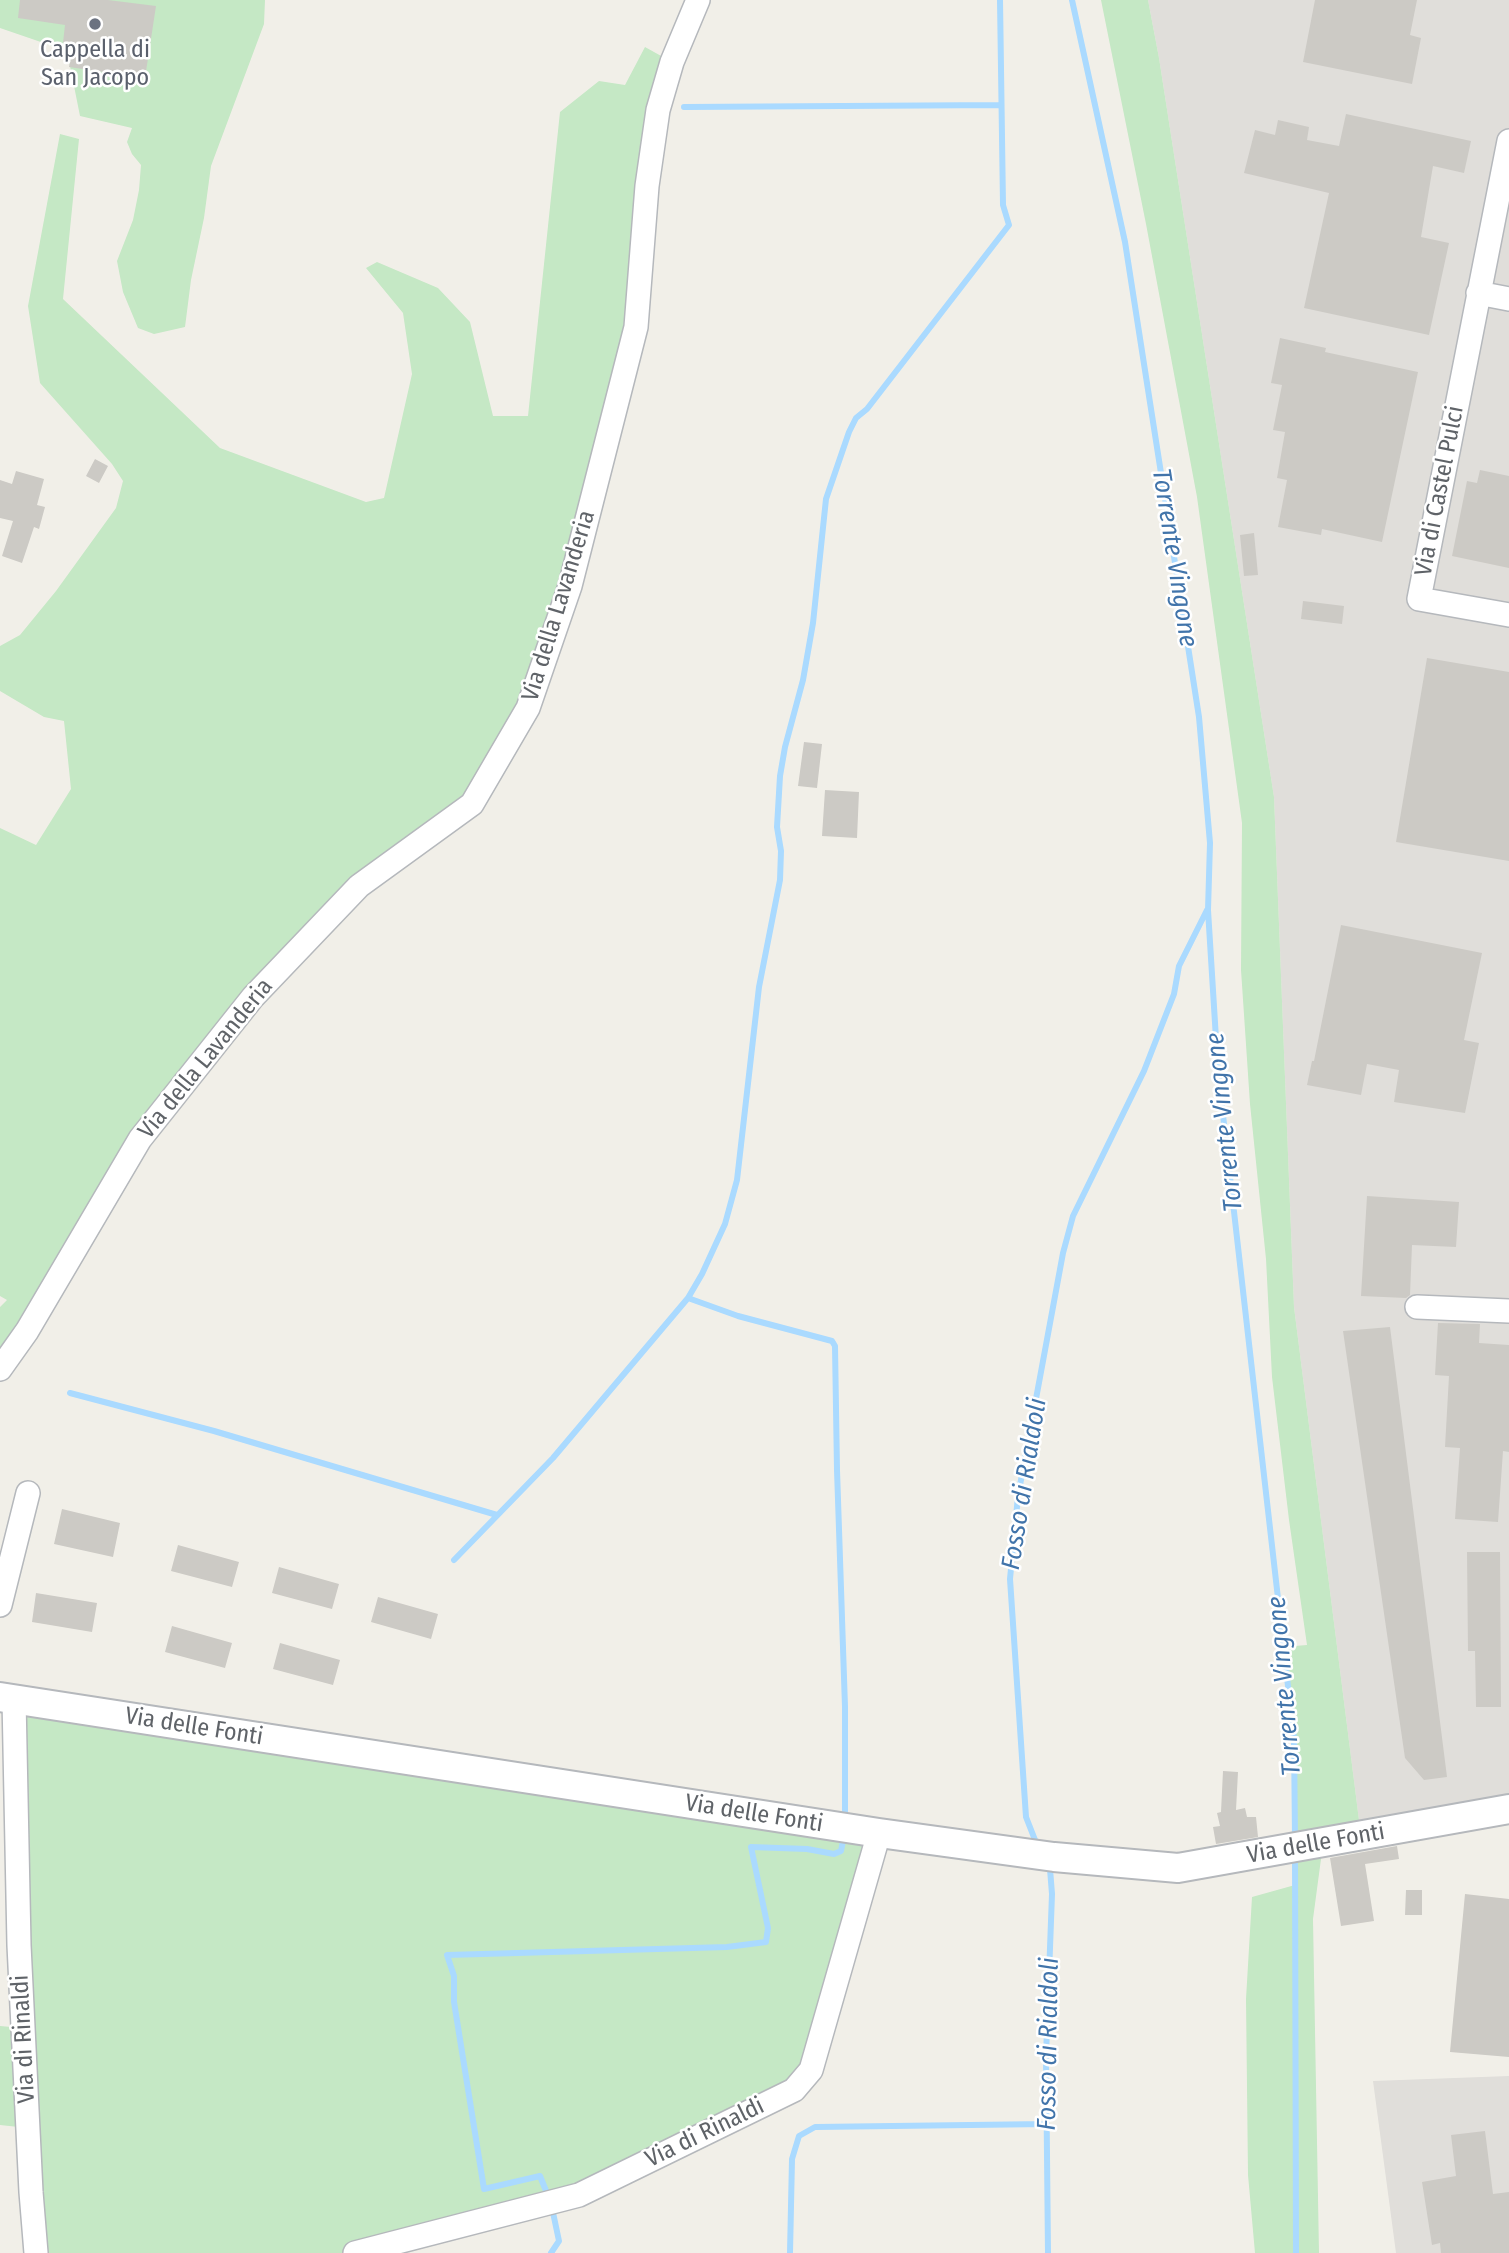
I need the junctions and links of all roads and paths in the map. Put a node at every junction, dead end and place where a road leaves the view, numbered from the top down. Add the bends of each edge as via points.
1 (698, 0) edge
2 (1509, 141) edge
3 (1478, 293) junction
4 (1509, 299) edge
5 (1509, 615) edge
6 (1417, 1307) dead end
7 (1509, 1311) edge
8 (0, 1369) edge
9 (28, 1493) dead end
10 (0, 1605) edge
11 (7, 1698) edge
12 (1509, 1809) edge
13 (879, 1833) junction
14 (36, 2253) edge
15 (355, 2253) edge

1 - 8 street, Via della Lavanderia via 658,110 636,327 570,586 528,708 472,804 359,886 235,1019 140,1139
2 - 3 street, Via di Castel Pulci
3 - 4 street
3 - 5 street, Via di Castel Pulci via 1419,599
6 - 7 street
9 - 10 street
11 - 13 street, Via delle Fonti
11 - 14 street, Via di Rinaldi
12 - 13 street, Via delle Fonti via 1178,1868
13 - 15 street, Via di Rinaldi via 811,2070 794,2090 579,2195

